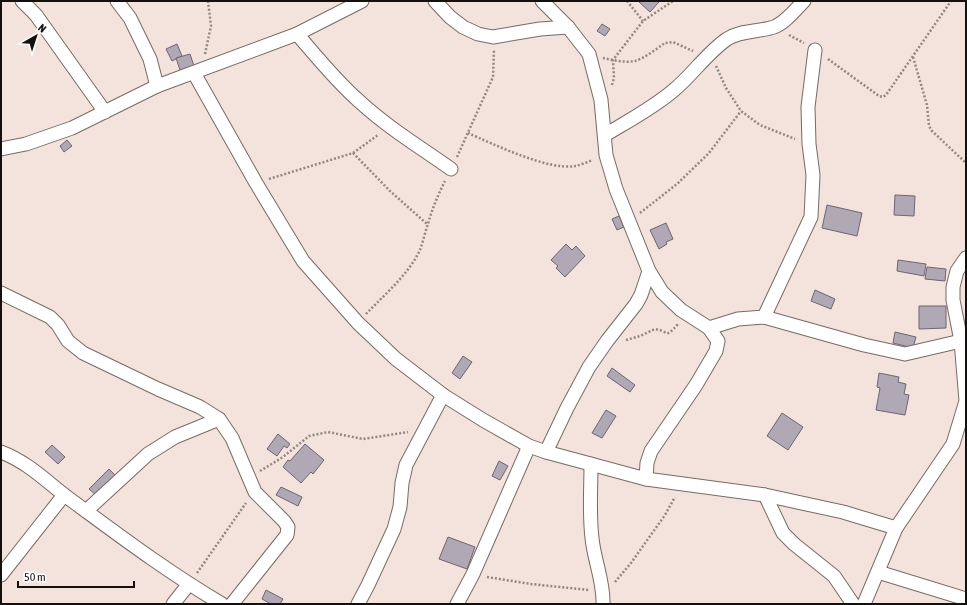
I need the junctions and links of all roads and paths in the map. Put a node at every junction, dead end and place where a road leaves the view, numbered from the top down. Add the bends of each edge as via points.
1 (22, 1) edge
2 (117, 1) edge
3 (208, 1) edge
4 (362, 1) edge
5 (435, 1) edge
6 (542, 1) edge
7 (626, 1) edge
8 (673, 1) edge
9 (804, 1) edge
10 (951, 1) edge
11 (643, 21) junction
12 (774, 26) junction
13 (568, 27) junction
14 (297, 34) junction
15 (493, 38) junction
16 (815, 50) junction
17 (589, 54) junction
18 (709, 54) junction
19 (913, 57) junction
20 (613, 60) junction
21 (196, 72) junction
22 (157, 86) junction
23 (601, 100) junction
24 (741, 111) junction
25 (105, 112) junction
26 (390, 126) junction
27 (468, 133) junction
28 (605, 135) junction
29 (809, 144) junction
30 (1, 149) edge
31 (353, 153) junction
32 (606, 155) junction
33 (966, 162) edge
34 (451, 169) junction
35 (256, 183) junction
36 (628, 222) junction
37 (427, 224) junction
38 (966, 258) edge
39 (649, 271) junction
40 (1, 293) edge
41 (681, 310) junction
42 (764, 317) junction
43 (358, 322) junction
44 (709, 328) junction
45 (606, 341) junction
46 (961, 341) junction
47 (443, 395) junction
48 (219, 419) junction
49 (423, 430) junction
50 (960, 444) edge
51 (529, 446) junction
52 (1, 452) edge
53 (546, 452) junction
54 (591, 464) junction
55 (248, 476) junction
56 (646, 479) junction
57 (682, 484) junction
58 (255, 492) junction
59 (64, 495) junction
60 (765, 495) junction
61 (86, 511) junction
62 (896, 528) junction
63 (878, 572) junction
64 (472, 574) junction
65 (1, 575) edge
66 (188, 584) junction
67 (603, 595) edge
68 (966, 599) edge
69 (173, 604) edge
70 (222, 604) edge
71 (232, 604) edge
72 (358, 604) edge
73 (457, 604) edge
74 (853, 604) edge
75 (864, 604) edge

1 - 25 street via 36,15
2 - 22 street via 130,18 150,59
3 - 21 path via 211,26 204,56
4 - 14 street
5 - 15 street via 463,27
6 - 13 street
7 - 11 path
8 - 11 path
9 - 12 street via 793,13
10 - 19 path
11 - 20 path
12 - 16 path
12 - 18 street via 728,38
13 - 15 street via 533,30
13 - 17 street
14 - 21 street
14 - 26 street via 359,102
15 - 27 path via 494,77
16 - 19 path via 883,97
16 - 29 street via 808,107
17 - 20 path
17 - 23 street
18 - 20 path via 669,42 634,61
18 - 24 path
18 - 28 street via 673,91
19 - 33 path via 927,105 929,126
20 - 23 path via 613,82
21 - 22 street
21 - 35 street
22 - 25 street
23 - 28 street
24 - 29 path via 760,125
24 - 36 path via 709,153 677,184
25 - 30 street via 26,144
26 - 31 path
26 - 34 street
27 - 32 path via 550,165 574,166
27 - 34 path
28 - 32 street
29 - 42 street via 813,175 811,217
31 - 35 path
31 - 37 path
32 - 36 street
34 - 37 path
35 - 43 street via 303,261
36 - 39 street
37 - 43 path via 420,250 409,267 398,282
38 - 46 street via 957,271 952,287
39 - 41 street via 662,292
39 - 45 street via 636,304
40 - 48 street via 50,317 68,341 83,353 200,407
41 - 44 street
41 - 45 path via 679,321 669,333 655,329 626,340
42 - 44 street via 738,319
42 - 46 street via 905,354
43 - 47 street via 396,359
44 - 56 street via 718,341 716,351 651,452
45 - 53 street via 589,367
46 - 50 street via 966,401
47 - 49 street
47 - 51 street
48 - 55 street via 232,438
48 - 61 street via 175,437 148,454
49 - 55 path via 363,439 328,432 309,436 268,467
49 - 72 street via 406,465 394,529
50 - 62 street
51 - 53 street
51 - 64 street
52 - 59 street via 23,462
53 - 54 street
54 - 56 street
54 - 67 street via 592,537
55 - 58 street
56 - 57 street
57 - 60 street
57 - 67 path via 665,515 631,563
58 - 66 path
58 - 71 street via 284,521 288,527 287,535
59 - 61 street
59 - 65 street
60 - 62 street via 844,512
60 - 74 street via 782,533 834,576
61 - 66 street
62 - 63 street
63 - 68 street
63 - 75 street
64 - 67 path
64 - 73 street
66 - 69 street
66 - 70 street

